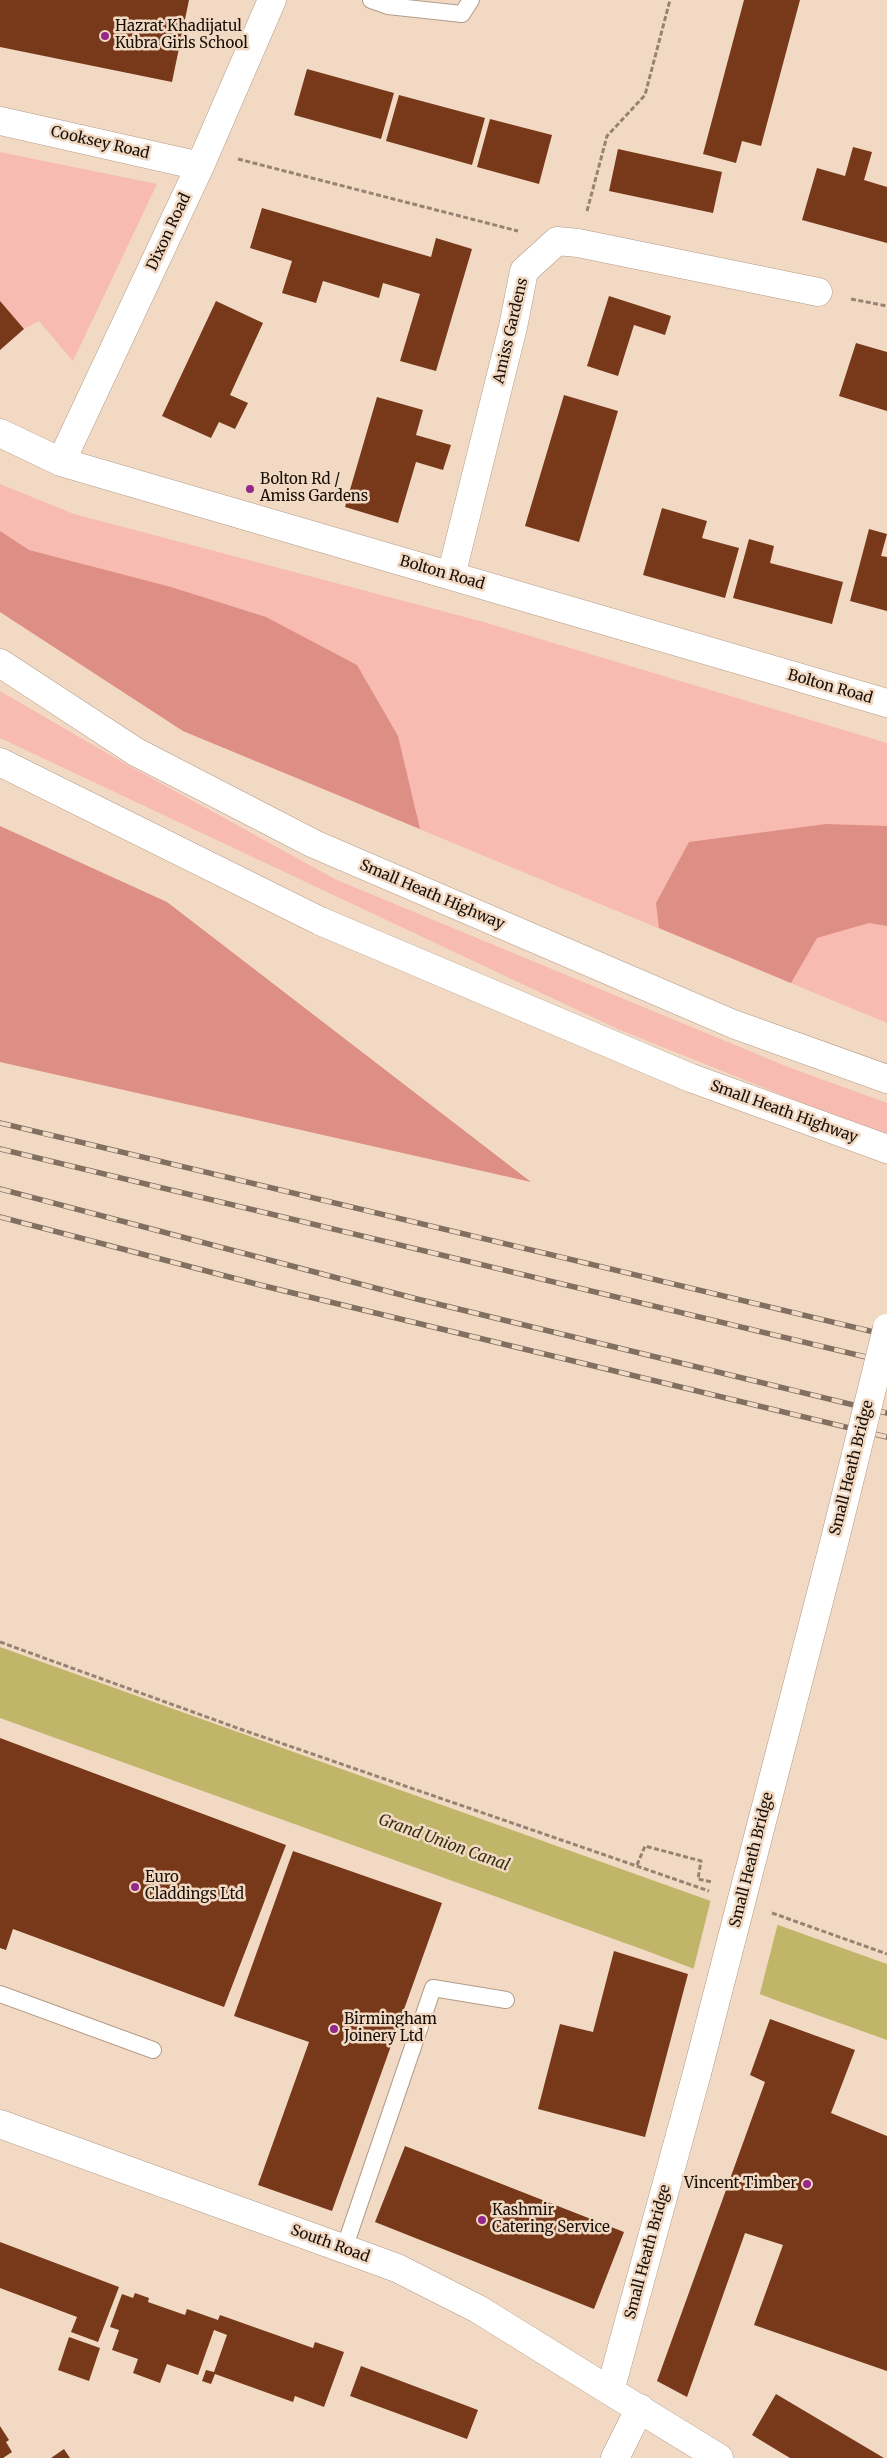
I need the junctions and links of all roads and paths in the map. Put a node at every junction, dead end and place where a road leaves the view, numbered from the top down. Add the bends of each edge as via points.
1 (272, 0) edge
2 (371, 0) edge
3 (471, 0) edge
4 (670, 0) edge
5 (0, 121) edge
6 (204, 158) junction
7 (568, 242) junction
8 (818, 292) dead end
9 (0, 433) edge
10 (61, 462) junction
11 (451, 576) junction
12 (0, 663) edge
13 (887, 703) edge
14 (0, 762) edge
15 (887, 1079) edge
16 (887, 1149) edge
17 (887, 1328) edge
18 (0, 1642) edge
19 (638, 1865) junction
20 (710, 1881) dead end
21 (713, 1892) dead end
22 (769, 1912) dead end
23 (887, 1954) edge
24 (0, 1994) edge
25 (506, 2000) dead end
26 (153, 2050) dead end
27 (0, 2124) edge
28 (344, 2248) junction
29 (610, 2391) junction
30 (640, 2408) junction
31 (615, 2458) edge
32 (719, 2458) edge

1 - 6 main road, Dixon Road
2 - 3 lane via 388,6 462,14
4 - 7 path via 645,95 607,136
5 - 6 main road, Cooksey Road
6 - 7 path
6 - 10 main road, Dixon Road
7 - 8 main road
7 - 11 main road, Amiss Gardens via 524,272
9 - 10 main road, Bolton Road
10 - 11 main road, Bolton Road
11 - 13 main road, Bolton Road
12 - 15 main road, Small Heath Highway via 136,752 314,844 733,1024
14 - 16 main road, Small Heath Highway via 320,921 690,1078
17 - 29 main road, Small Heath Bridge, bridge via 697,2073
18 - 19 path via 249,1732
19 - 20 path via 645,1846 701,1861 698,1879
19 - 21 path
22 - 23 path
24 - 26 lane
25 - 28 lane via 433,1988
27 - 28 main road, South Road
28 - 29 main road, South Road via 397,2268 478,2309
29 - 30 main road, South Road
30 - 31 main road
30 - 32 main road, South Road

